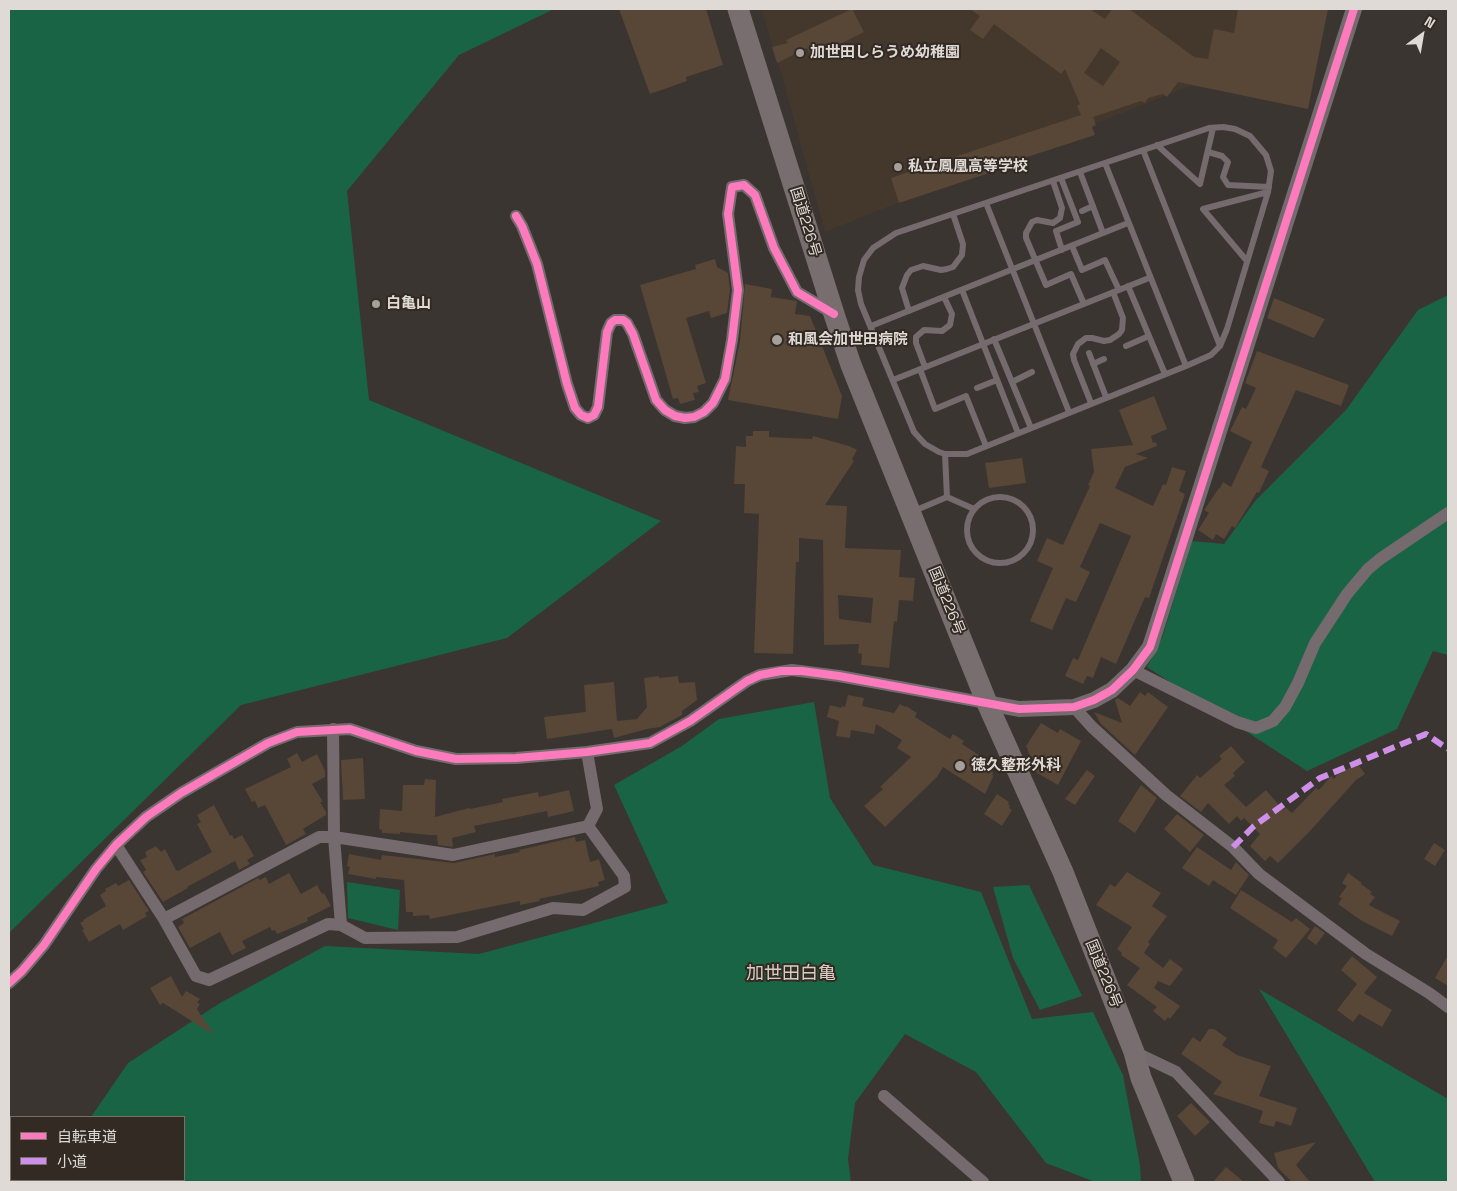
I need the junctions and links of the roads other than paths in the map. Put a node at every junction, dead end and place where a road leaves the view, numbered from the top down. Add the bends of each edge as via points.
1 (738, 9) edge
2 (1354, 9) edge
3 (1213, 128) junction
4 (1157, 145) junction
5 (1143, 150) junction
6 (1208, 152) junction
7 (1105, 163) junction
8 (1080, 172) junction
9 (1061, 178) junction
10 (1053, 181) junction
11 (1269, 190) junction
12 (986, 203) junction
13 (1093, 206) junction
14 (1082, 211) dead end
15 (953, 214) junction
16 (516, 216) dead end
17 (1128, 223) junction
18 (1103, 234) junction
19 (1072, 246) junction
20 (1062, 250) junction
21 (1036, 260) junction
22 (1247, 261) junction
23 (1012, 270) junction
24 (1150, 278) junction
25 (1128, 286) junction
26 (962, 290) junction
27 (1116, 291) junction
28 (944, 297) junction
29 (1084, 304) junction
30 (909, 311) junction
31 (834, 314) junction
32 (1033, 324) junction
33 (871, 326) junction
34 (1149, 336) junction
35 (994, 339) junction
36 (982, 344) junction
37 (1126, 346) dead end
38 (1220, 346) junction
39 (1088, 353) dead end
40 (1104, 359) dead end
41 (1093, 364) junction
42 (1186, 366) junction
43 (923, 368) junction
44 (1032, 372) dead end
45 (1165, 374) junction
46 (893, 380) junction
47 (997, 380) junction
48 (1012, 382) junction
49 (977, 388) dead end
50 (1106, 397) junction
51 (1091, 403) junction
52 (1069, 412) junction
53 (1031, 428) junction
54 (1018, 433) junction
55 (986, 446) junction
56 (946, 454) junction
57 (947, 497) junction
58 (974, 509) junction
59 (910, 512) junction
60 (1448, 513) edge
61 (1133, 670) junction
62 (987, 703) junction
63 (1074, 707) junction
64 (333, 729) junction
65 (587, 752) junction
66 (588, 826) junction
67 (334, 837) junction
68 (116, 844) junction
69 (164, 919) junction
70 (340, 925) junction
71 (9, 983) edge
72 (1448, 1007) edge
73 (1134, 1052) junction
74 (884, 1096) dead end
75 (983, 1182) edge
76 (1184, 1182) edge
77 (1279, 1182) edge

1 - 31 highway, 国道226号
2 - 61 street via 1150,647
3 - 4 lane
3 - 6 lane
3 - 11 lane via 1235,129 1250,136 1260,146 1269,162
4 - 5 lane
4 - 6 lane via 1200,184
5 - 7 lane
5 - 38 lane
6 - 11 lane via 1226,158 1228,166 1223,177 1228,184
7 - 8 lane
7 - 17 lane
8 - 9 lane
8 - 13 lane
9 - 10 lane
9 - 20 lane via 1078,222 1056,232
10 - 12 lane
10 - 21 lane via 1062,214 1053,223 1037,220 1029,227 1026,238
11 - 22 lane
11 - 22 lane via 1202,209
12 - 15 lane
12 - 23 lane
13 - 14 lane
13 - 18 lane
15 - 30 lane via 963,244 962,255 953,267 947,269 923,266 911,270 902,288
15 - 33 lane via 896,233 873,248 864,260 858,290
16 - 31 street via 537,264 566,384 575,408 588,418 598,407 607,332 616,320 627,323 633,334 656,400 665,410 675,416 694,417 713,403 724,379 738,290 728,214 732,186 744,185 755,196 774,248 797,292
17 - 18 lane
17 - 24 lane
18 - 19 lane
19 - 20 lane
19 - 27 lane via 1082,270 1105,260
20 - 21 lane
21 - 23 lane
21 - 29 lane via 1046,285 1070,274
22 - 38 lane
23 - 26 lane
23 - 32 lane
24 - 25 lane
24 - 42 lane
25 - 27 lane
25 - 34 lane
26 - 28 lane
26 - 36 lane
27 - 29 lane
27 - 51 lane via 1123,318 1122,330 1110,340 1086,338 1078,344 1074,354
28 - 30 lane
28 - 43 lane via 952,314 950,325 942,332 924,330 916,337
29 - 32 lane
30 - 33 lane
31 - 59 highway, 国道226号
32 - 35 lane
32 - 52 lane
33 - 46 lane
34 - 37 lane
34 - 45 lane
35 - 36 lane
35 - 48 lane
36 - 43 lane
36 - 47 lane
38 - 42 lane via 1211,355
39 - 41 lane
40 - 41 lane
41 - 50 lane
42 - 45 lane
43 - 46 lane
43 - 55 lane via 935,409 966,396
44 - 48 lane
45 - 50 lane
46 - 56 lane via 914,432 925,444
47 - 49 lane
47 - 54 lane
48 - 53 lane
50 - 51 lane
51 - 52 lane
52 - 53 lane
53 - 54 lane
54 - 55 lane
55 - 56 lane via 967,454
56 - 57 lane
57 - 58 lane
57 - 59 lane
58 - 58 lane via 993,498 1016,500 1025,508 1032,522 1033,537 1029,547 1009,562 983,559 969,542 967,531
59 - 62 highway, 国道226号
60 - 61 street via 1380,559 1346,594 1315,643 1285,706 1272,721 1256,728 1237,722
61 - 63 street via 1112,690
62 - 63 street via 1019,709
62 - 65 street via 839,676 781,670 747,681 690,721 650,743
62 - 73 highway, 国道226号 via 1063,872
63 - 72 street via 1166,795 1233,847 1259,874 1366,954
64 - 65 street via 350,729 416,751 456,759
64 - 67 street
64 - 68 street via 297,732 268,743 181,792
65 - 66 street via 597,809
66 - 67 street via 453,855
66 - 70 street via 624,876 624,887 583,910 553,908 457,937 365,938
67 - 69 street via 319,837
67 - 70 street
68 - 69 street
68 - 71 street via 44,945
69 - 70 street via 196,976 209,980 328,924
73 - 76 highway, 国道226号 via 1141,1078
73 - 77 street via 1176,1072
74 - 75 street

